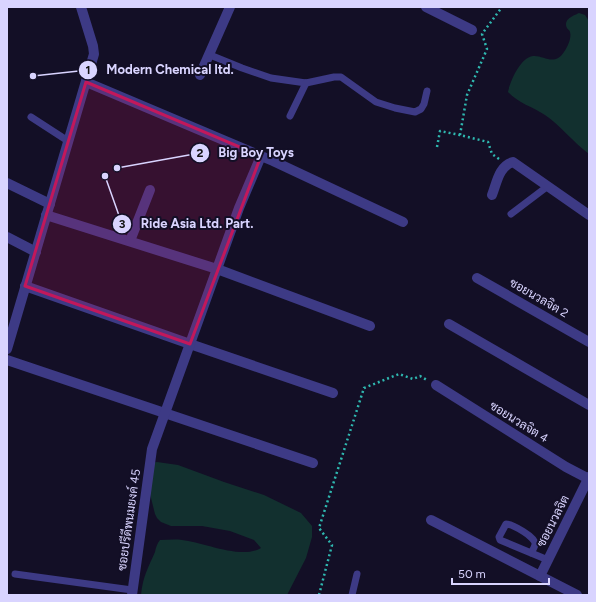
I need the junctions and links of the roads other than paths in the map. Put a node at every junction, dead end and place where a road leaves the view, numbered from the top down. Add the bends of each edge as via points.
1 (81, 7) edge
2 (230, 7) edge
3 (426, 7) edge
4 (472, 30) dead end
5 (210, 55) junction
6 (200, 75) dead end
7 (86, 82) junction
8 (306, 83) junction
9 (427, 91) dead end
10 (290, 116) dead end
11 (31, 117) dead end
12 (68, 141) junction
13 (261, 156) junction
14 (7, 183) edge
15 (548, 186) junction
16 (150, 190) dead end
17 (492, 195) dead end
18 (50, 204) junction
19 (511, 214) dead end
20 (46, 215) junction
21 (589, 215) edge
22 (403, 222) dead end
23 (7, 237) edge
24 (130, 241) junction
25 (36, 252) junction
26 (217, 270) junction
27 (477, 278) dead end
28 (26, 286) junction
29 (449, 324) dead end
30 (370, 326) dead end
31 (9, 334) edge
32 (589, 342) edge
33 (190, 344) junction
34 (7, 349) edge
35 (7, 360) edge
36 (436, 385) road end
37 (333, 393) dead end
38 (589, 405) edge
39 (164, 413) junction
40 (313, 463) dead end
41 (589, 478) edge
42 (431, 520) dead end
43 (531, 553) junction
44 (548, 560) junction
45 (15, 574) dead end
46 (357, 574) dead end
47 (540, 576) junction
48 (132, 592) edge
49 (352, 595) edge
50 (577, 595) edge

1 - 7 street via 94,46
2 - 5 street
3 - 4 street
5 - 6 street
5 - 8 lane via 271,78
7 - 12 street
7 - 13 street
8 - 9 lane via 341,78 376,102 415,112 424,104
8 - 10 lane
11 - 12 lane
12 - 18 street
13 - 22 street
13 - 26 street, ซอยปรีดีพนมยงค์ 45
14 - 18 street
15 - 17 street via 514,162 500,171
15 - 19 lane
15 - 21 street
16 - 24 street
18 - 20 street
20 - 24 street
20 - 25 street
23 - 25 street
24 - 26 street
25 - 28 street
26 - 30 street
26 - 33 street, ซอยปรีดีพนมยงค์ 45
27 - 32 street, ซอยนวลจิต 2
28 - 31 street
28 - 33 street
29 - 38 street
31 - 34 street
33 - 37 street
33 - 39 street, ซอยปรีดีพนมยงค์ 45
35 - 39 street
36 - 41 street, ซอยนวลจิต 4 via 561,464
39 - 40 street
39 - 48 street, ซอยปรีดีพนมยงค์ 45 via 152,448
41 - 44 street, ซอยนวลจิต
42 - 47 street
43 - 43 lane via 500,540 506,524 522,531 535,541
43 - 44 lane
44 - 47 street, ซอยนวลจิต
45 - 48 lane
46 - 49 lane
47 - 50 street

